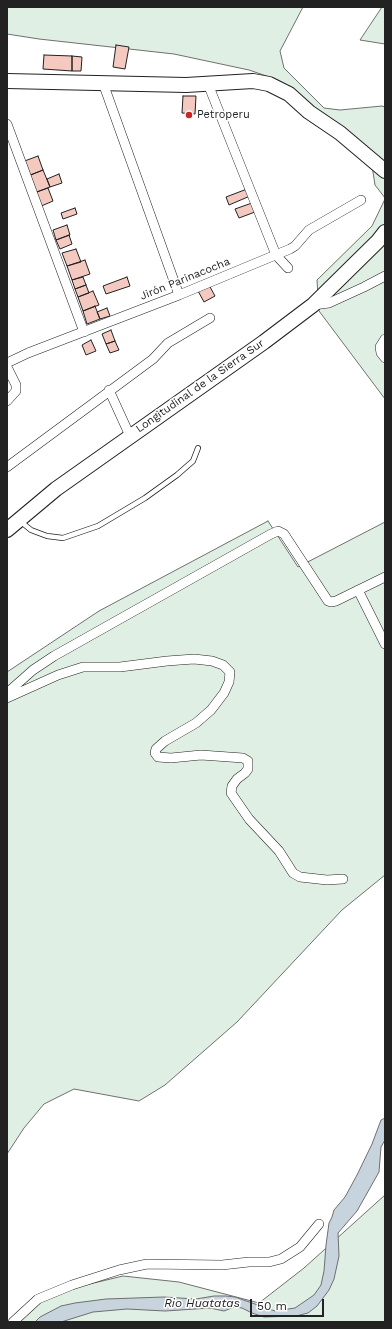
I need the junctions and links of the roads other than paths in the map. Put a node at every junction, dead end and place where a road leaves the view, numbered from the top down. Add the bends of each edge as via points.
1 (7, 81) edge
2 (103, 83) junction
3 (208, 84) junction
4 (7, 124) edge
5 (385, 171) edge
6 (362, 200) dead end
7 (385, 232) edge
8 (276, 255) junction
9 (288, 268) dead end
10 (385, 276) edge
11 (179, 295) junction
12 (313, 305) junction
13 (210, 318) dead end
14 (84, 332) junction
15 (385, 339) edge
16 (385, 358) edge
17 (7, 363) edge
18 (7, 368) edge
19 (109, 390) junction
20 (7, 401) edge
21 (130, 436) junction
22 (198, 448) dead end
23 (7, 467) edge
24 (19, 520) junction
25 (7, 530) edge
26 (385, 576) edge
27 (358, 590) junction
28 (385, 644) edge
29 (7, 693) edge
30 (7, 698) edge
31 (343, 879) dead end
32 (319, 1224) dead end
33 (13, 1322) edge

1 - 2 main road
2 - 3 main road
2 - 11 street
3 - 5 main road via 254,81 270,84 289,94
3 - 8 street
4 - 14 street
6 - 8 street, Jirón Parinacocha via 316,225 290,250
7 - 12 main road, Longitudinal de la Sierra Sur
8 - 9 street
8 - 11 street, Jirón Parinacocha
10 - 12 street via 329,303
11 - 14 street, Jirón Parinacocha
12 - 21 main road, Longitudinal de la Sierra Sur
13 - 19 street via 168,343 153,358
14 - 17 street, Jirón Parinacocha
15 - 16 street via 380,347
18 - 20 street via 16,385 16,391
19 - 21 street
19 - 23 street
21 - 24 main road, Longitudinal de la Sierra Sur via 56,489
22 - 24 lane via 193,461 177,475 98,526 63,538 31,530
24 - 25 main road, Longitudinal de la Sierra Sur
26 - 27 street
27 - 28 street
27 - 29 street via 336,601 328,601 284,534 278,531 54,656
30 - 31 street via 82,667 120,667 194,659 223,665 230,672 224,693 196,723 165,741 155,753 158,757 201,755 243,758 248,761 248,769 232,786 232,793 248,819 279,852 293,873 300,877
32 - 33 street via 300,1247 281,1259 222,1265 147,1264 119,1270 38,1299

